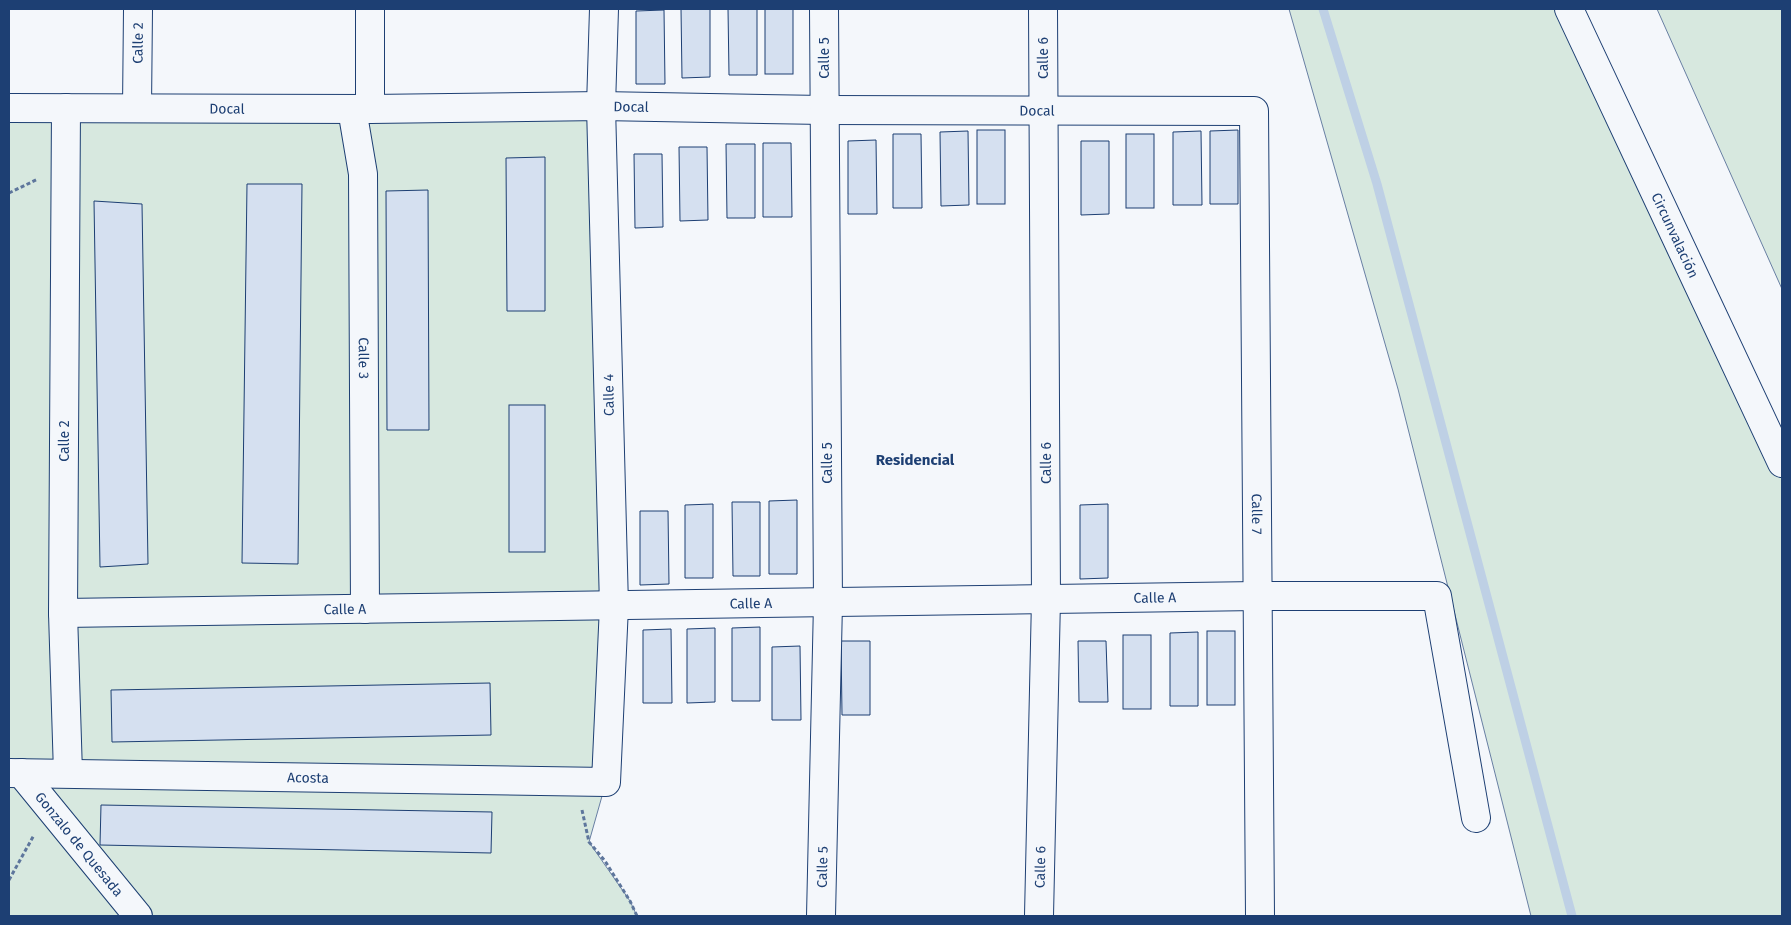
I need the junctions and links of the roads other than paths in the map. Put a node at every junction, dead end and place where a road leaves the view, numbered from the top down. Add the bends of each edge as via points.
1 (138, 9) edge
2 (370, 9) edge
3 (604, 9) edge
4 (824, 9) edge
5 (1043, 9) edge
6 (1569, 9) edge
7 (602, 106) junction
8 (9, 108) edge
9 (66, 108) junction
10 (137, 108) junction
11 (361, 109) junction
12 (824, 110) junction
13 (1044, 110) junction
14 (1254, 111) joint
15 (1782, 463) edge
16 (1257, 596) junction
17 (1046, 599) junction
18 (828, 602) junction
19 (614, 606) junction
20 (365, 609) junction
21 (63, 613) junction
22 (15, 773) edge
23 (68, 774) junction
24 (606, 782) joint
25 (1476, 818) dead end
26 (138, 916) edge
27 (822, 916) edge
28 (1039, 916) edge
29 (1260, 916) edge

1 - 10 street, Calle 2
2 - 11 street, Calle 3
3 - 7 street, Calle 4
4 - 12 street, Calle 5
5 - 13 street, Calle 6
6 - 15 street, Circunvalación
7 - 11 street, Docal
7 - 12 street, Docal
7 - 19 street, Calle 4
8 - 9 street, Docal
9 - 10 street, Docal
9 - 21 street, Calle 2
10 - 11 street, Docal
11 - 20 street, Calle 3
12 - 13 street, Docal
12 - 18 street, Calle 5
13 - 14 street, Docal
13 - 17 street, Calle 6
14 - 16 street, Calle 7
16 - 17 street, Calle A
16 - 25 street, Calle A via 1437,596
16 - 29 street, Calle 7
17 - 18 street, Calle A
17 - 28 street, Calle 6
18 - 19 street, Calle A
18 - 27 street, Calle 5
19 - 20 street, Calle A
19 - 24 street, Calle 4
20 - 21 street, Calle A
21 - 23 street, Calle 2
22 - 23 street, Acosta
22 - 26 street, Gonzalo de Quesada via 49,808
23 - 24 street, Acosta

